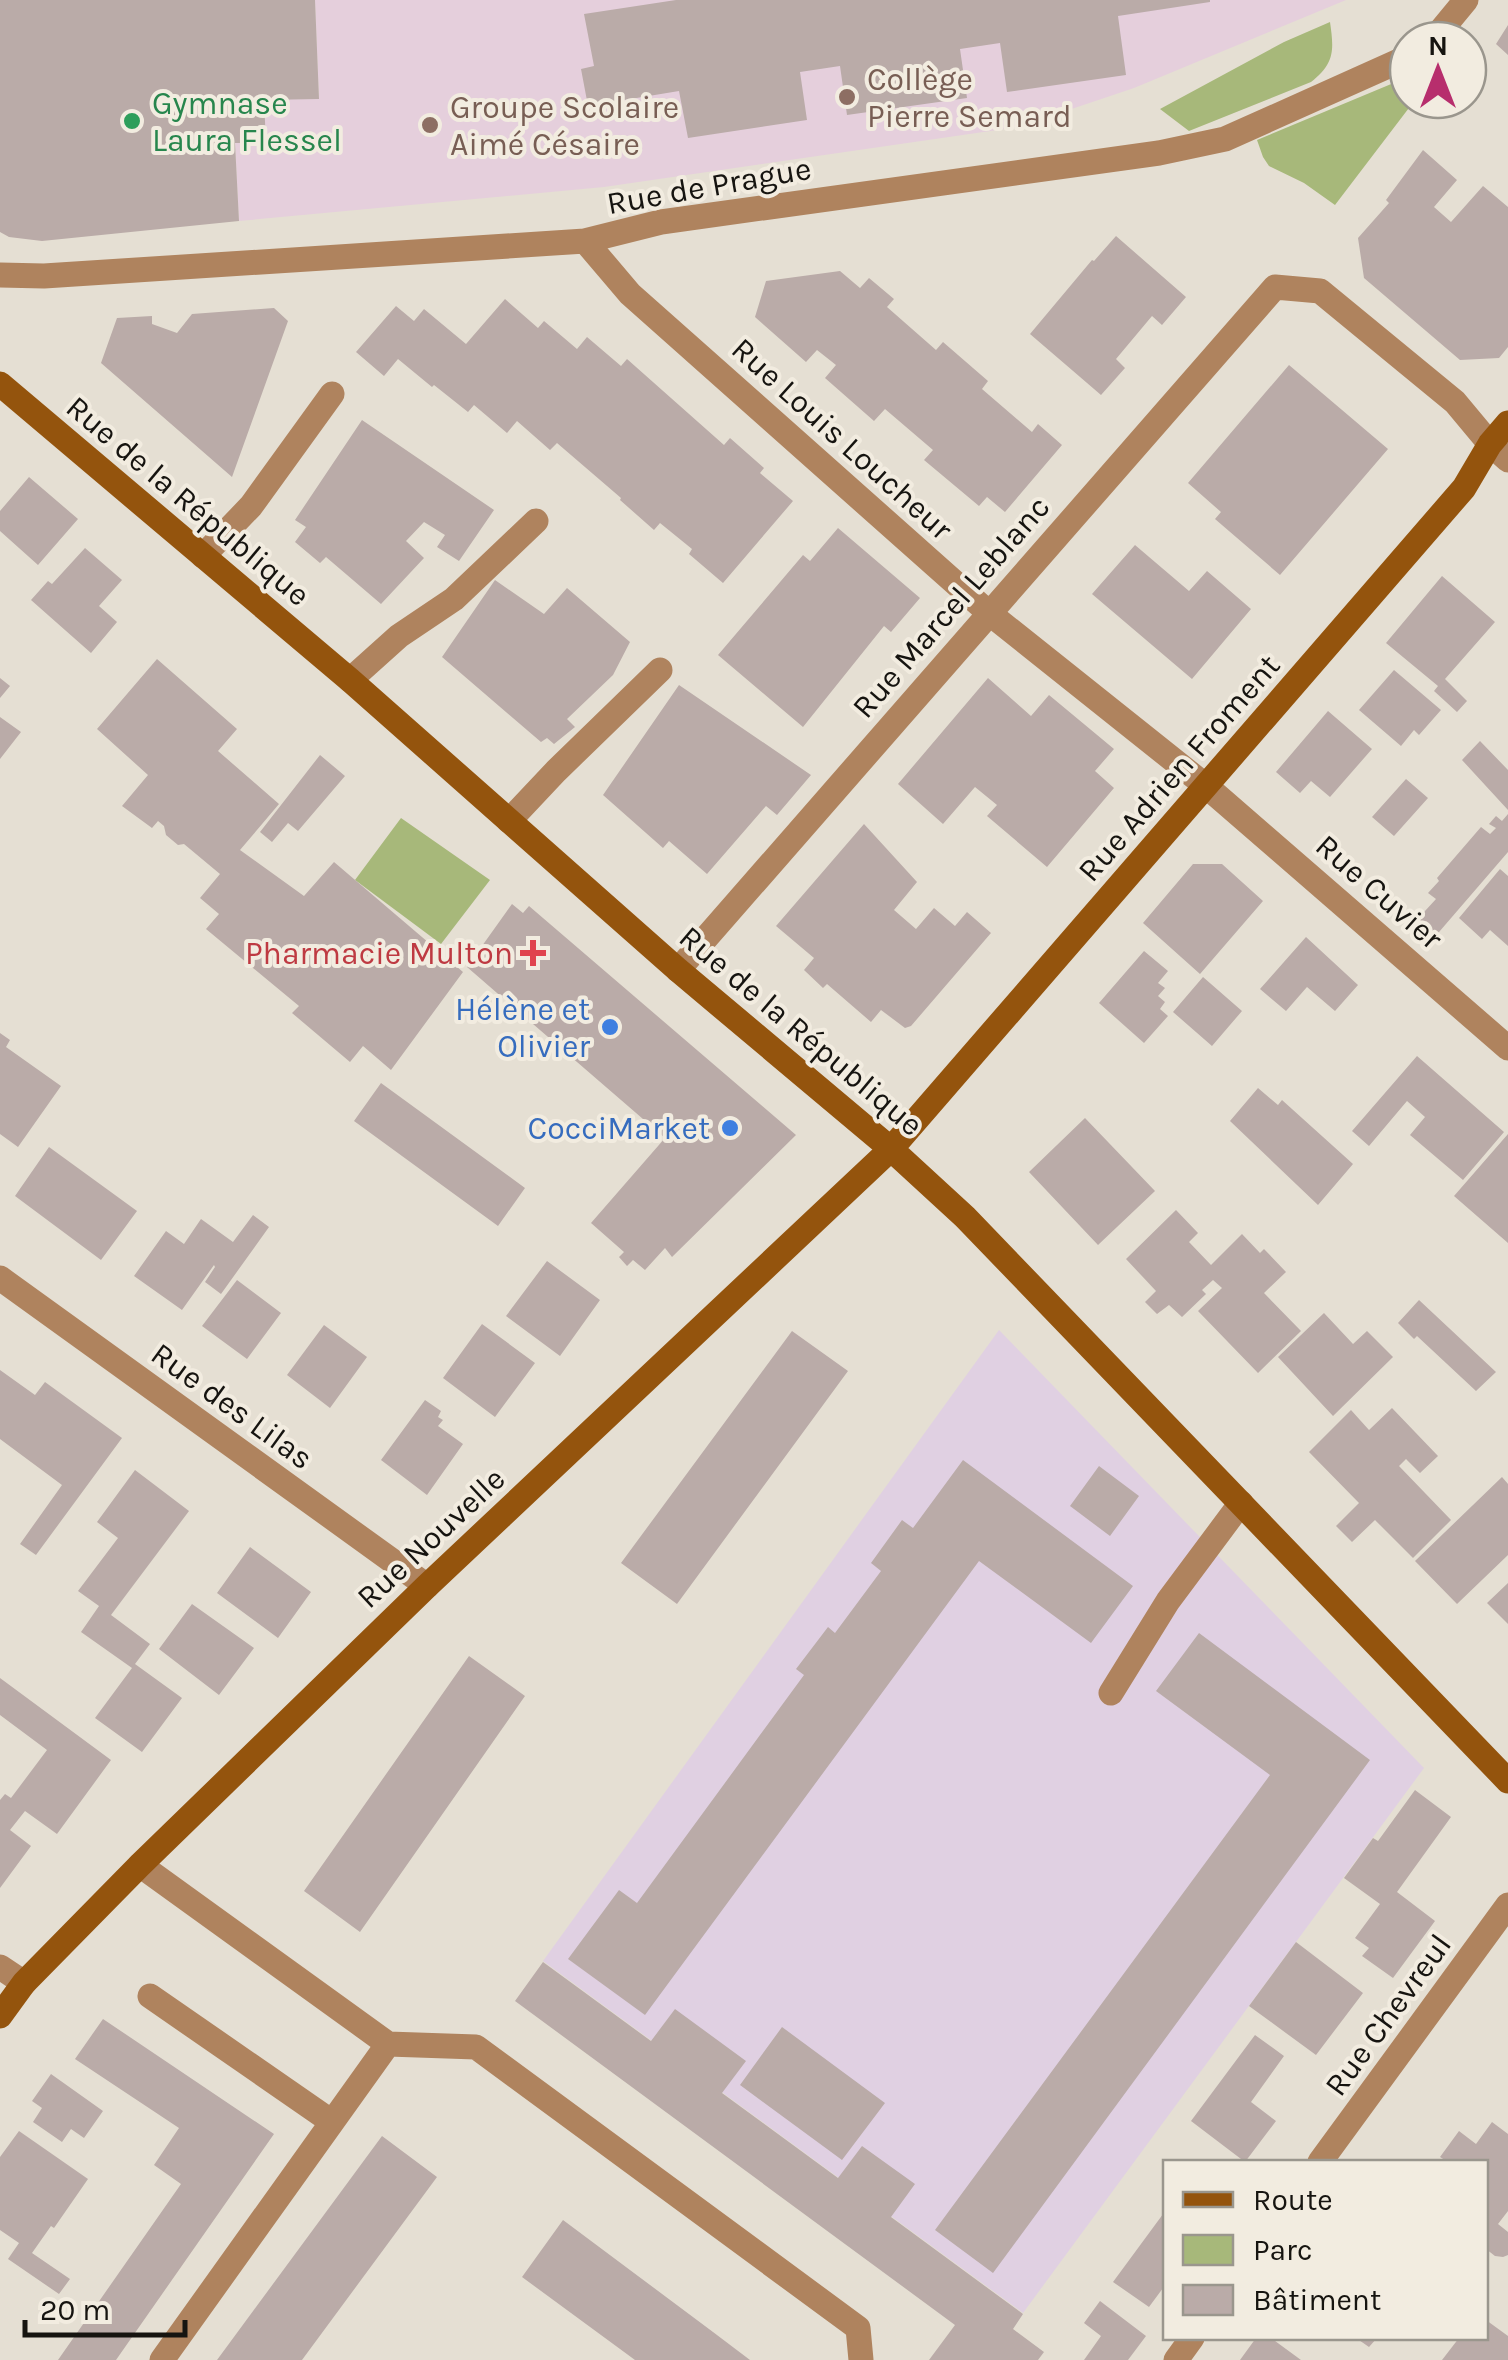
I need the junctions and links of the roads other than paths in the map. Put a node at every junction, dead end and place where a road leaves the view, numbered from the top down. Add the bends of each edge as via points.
1 (1466, 0) edge
2 (1450, 20) edge
3 (1388, 66) edge
4 (585, 241) junction
5 (0, 275) edge
6 (0, 384) edge
7 (332, 394) dead end
8 (1508, 423) edge
9 (1499, 452) edge
10 (536, 521) dead end
11 (203, 556) junction
12 (989, 613) junction
13 (660, 670) dead end
14 (350, 680) junction
15 (1206, 786) junction
16 (509, 821) junction
17 (678, 970) junction
18 (1508, 1048) edge
19 (891, 1149) junction
20 (0, 1278) edge
21 (1241, 1504) junction
22 (427, 1586) junction
23 (1112, 1694) dead end
24 (1508, 1780) edge
25 (140, 1866) junction
26 (1508, 1905) edge
27 (0, 1967) edge
28 (24, 1983) junction
29 (150, 1996) dead end
30 (0, 2016) edge
31 (388, 2044) junction
32 (332, 2122) junction
33 (1321, 2160) edge
34 (162, 2360) edge
35 (861, 2360) edge

1 - 2 street
3 - 4 street, Rue de Prague via 1226,139 1159,154 661,222
4 - 5 street, Rue de Prague
4 - 12 street, Rue Louis Loucheur via 630,294
6 - 11 street, Rue de la République
7 - 11 street via 251,506
8 - 9 street, Rue Adrien Froment
9 - 12 street, Rue Marcel Leblanc via 1455,402 1320,292 1275,287
9 - 15 street, Rue Adrien Froment
10 - 14 street via 454,599
11 - 14 street, Rue de la République
12 - 15 street, Rue Louis Loucheur
12 - 17 street, Rue Marcel Leblanc
13 - 16 street
14 - 16 street, Rue de la République
15 - 18 street, Rue Cuvier
15 - 19 street, Rue Adrien Froment
16 - 17 street, Rue de la République
17 - 19 street, Rue de la République
19 - 21 street, Rue de la République
19 - 22 street, Rue Nouvelle
20 - 22 street, Rue des Lilas
21 - 23 street via 1168,1601
21 - 24 street, Rue de la République
22 - 25 street, Rue Nouvelle
25 - 28 street, Rue Nouvelle
25 - 31 street
26 - 33 street, Rue Chevreul
27 - 28 street
28 - 30 street, Rue Nouvelle
29 - 32 street
31 - 32 street
31 - 35 street via 476,2047 858,2328
32 - 34 street

